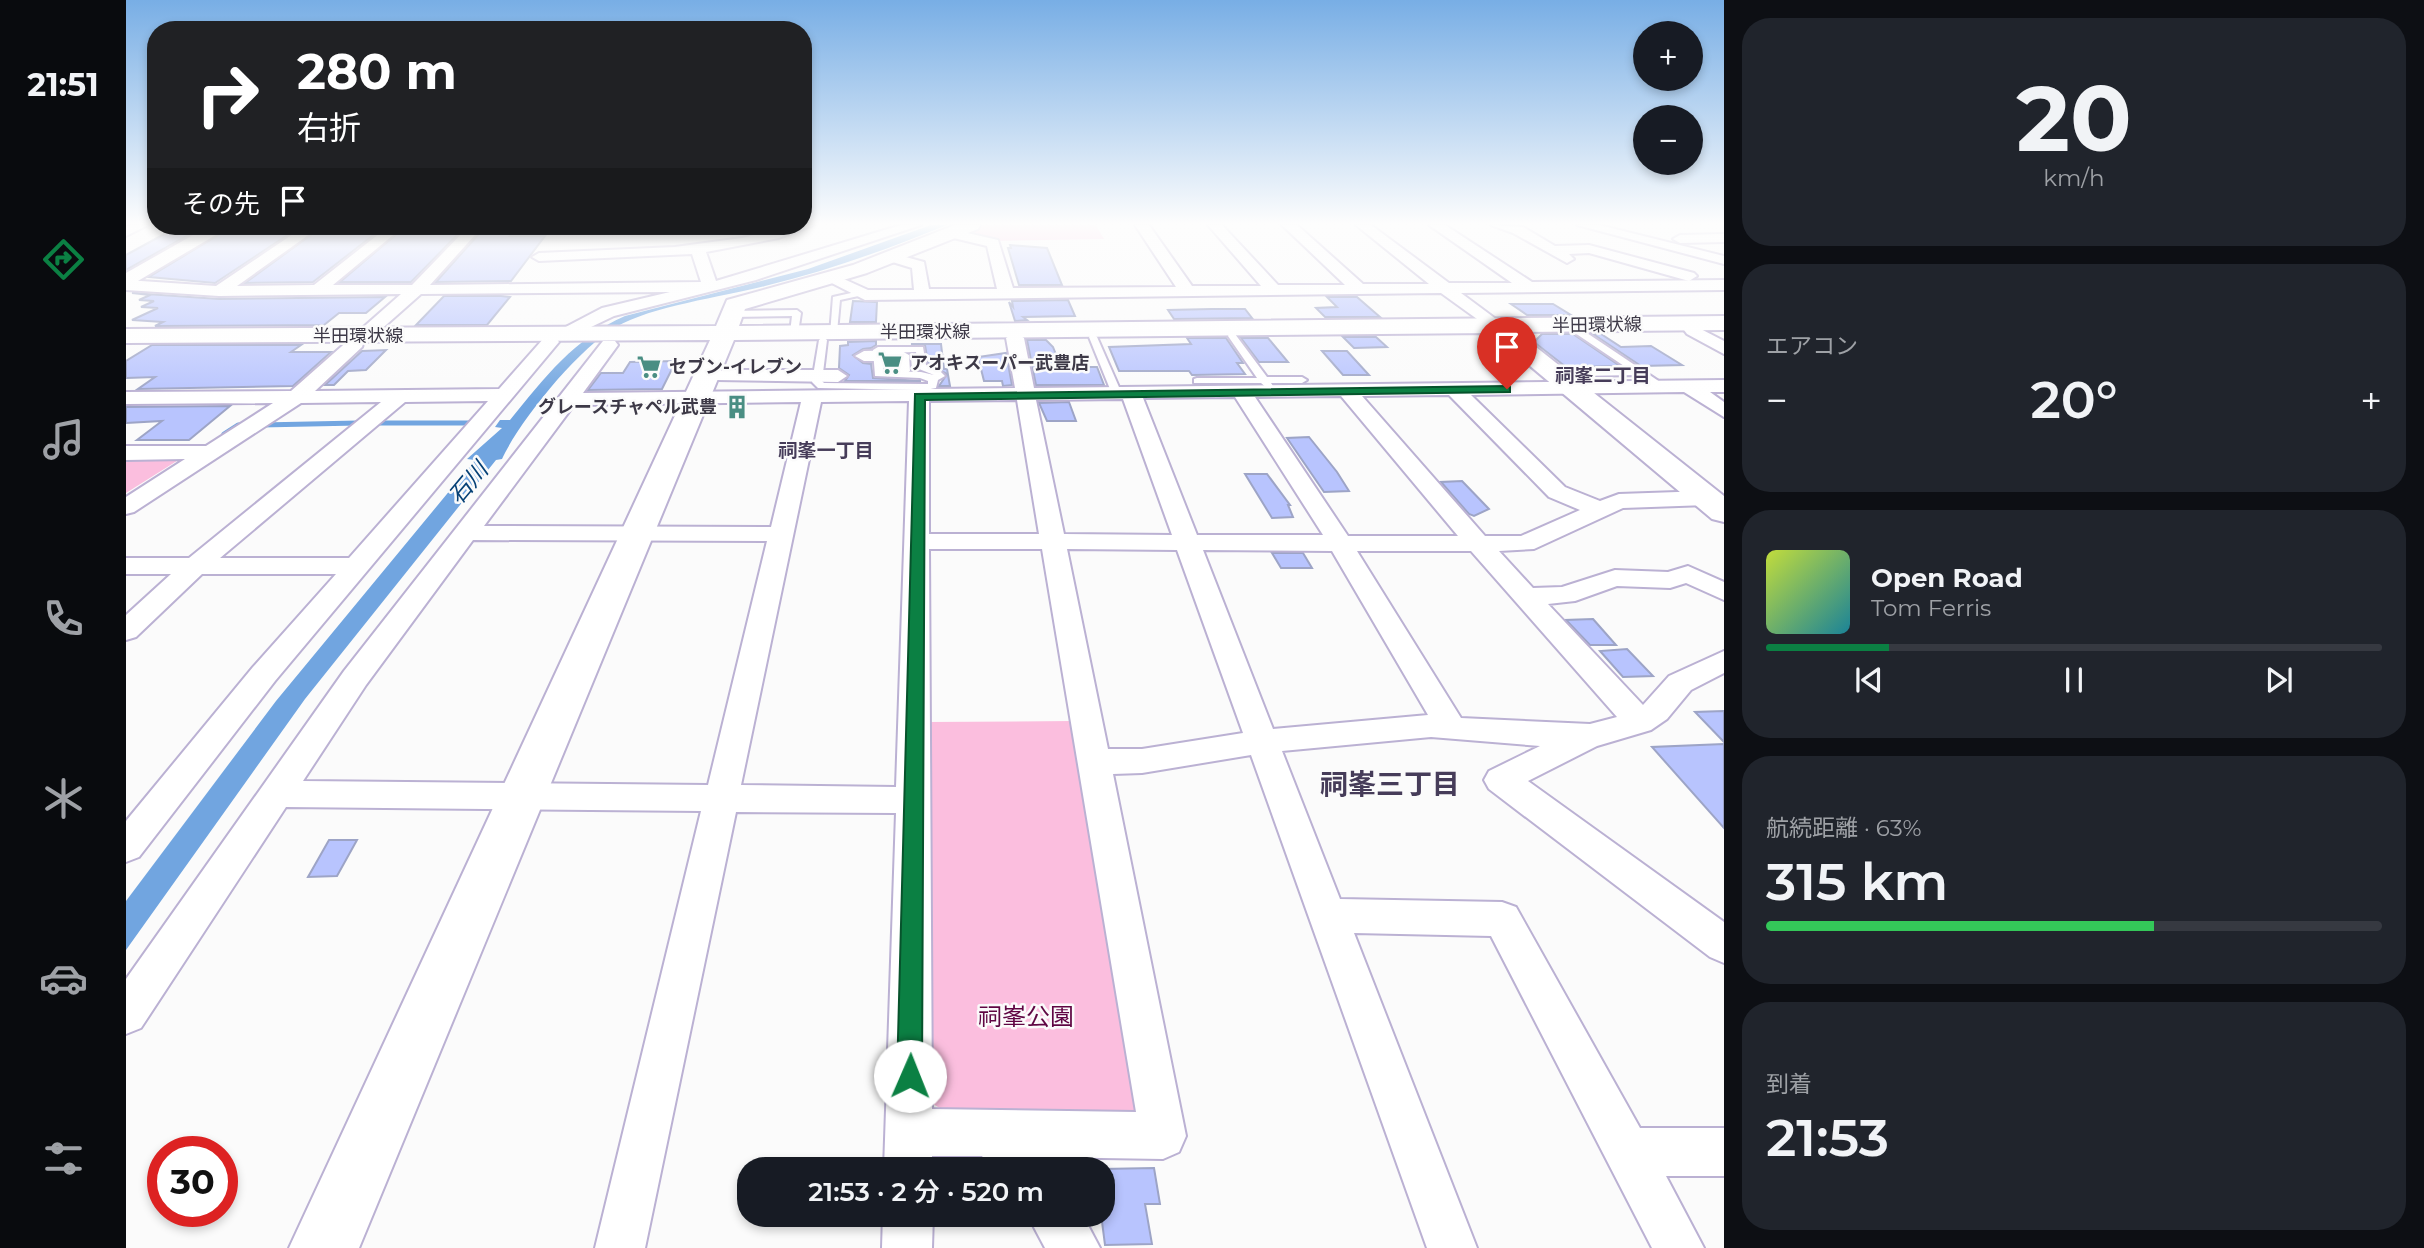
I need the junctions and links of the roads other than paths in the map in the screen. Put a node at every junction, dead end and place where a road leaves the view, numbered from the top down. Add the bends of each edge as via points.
1 (230, 283) edge
2 (326, 283) edge
3 (422, 283) edge
4 (519, 283) edge
5 (705, 283) edge
6 (748, 283) edge
7 (848, 283) edge
8 (921, 283) edge
9 (1003, 283) edge
10 (1182, 283) edge
11 (1268, 283) edge
12 (1353, 283) edge
13 (1439, 283) edge
14 (1523, 283) edge
15 (1607, 283) edge
16 (126, 284) edge
17 (1723, 285) edge
18 (844, 286) junction
19 (1613, 287) junction
20 (515, 288) junction
21 (1530, 288) junction
22 (1446, 289) junction
23 (318, 290) junction
24 (416, 290) junction
25 (1360, 290) junction
26 (219, 291) junction
27 (1275, 291) junction
28 (1188, 292) junction
29 (1006, 293) junction
30 (922, 294) junction
31 (1724, 323) edge
32 (1498, 329) junction
33 (1693, 330) junction
34 (1724, 330) edge
35 (1578, 331) junction
36 (126, 336) edge
37 (828, 336) junction
38 (1233, 336) junction
39 (619, 337) junction
40 (1093, 337) junction
41 (565, 338) junction
42 (1015, 338) junction
43 (360, 340) junction
44 (718, 341) junction
45 (126, 343) edge
46 (1724, 349) edge
47 (871, 356) junction
48 (1640, 372) junction
49 (1301, 380) dead end
50 (1575, 381) junction
51 (918, 382) junction
52 (1197, 382) dead end
53 (1661, 386) junction
54 (1688, 386) junction
55 (1724, 386) edge
56 (815, 387) junction
57 (1260, 389) junction
58 (1455, 390) junction
59 (1348, 392) junction
60 (505, 395) junction
61 (1027, 395) junction
62 (1125, 395) junction
63 (400, 396) junction
64 (296, 397) junction
65 (126, 398) edge
66 (570, 399) junction
67 (868, 406) dead end
68 (1724, 411) edge
69 (210, 452) junction
70 (126, 453) edge
71 (1715, 505) edge
72 (126, 507) edge
73 (1602, 510) junction
74 (465, 533) junction
75 (638, 533) junction
76 (782, 534) junction
77 (916, 541) junction
78 (1055, 542) junction
79 (1189, 542) junction
80 (1340, 543) junction
81 (1478, 544) junction
82 (126, 566) edge
83 (195, 566) junction
84 (357, 566) junction
85 (1724, 592) edge
86 (1527, 596) junction
87 (126, 631) edge
88 (1724, 660) edge
89 (1640, 722) junction
90 (1450, 726) junction
91 (1590, 736) junction
92 (1264, 741) junction
93 (1095, 762) junction
94 (275, 794) junction
95 (522, 796) junction
96 (722, 798) junction
97 (914, 800) junction
98 (126, 848) edge
99 (1329, 916) junction
100 (1724, 945) edge
101 (126, 1014) edge
102 (909, 1132) junction
103 (1007, 1151) edge
104 (1626, 1152) junction
105 (1724, 1152) edge
106 (908, 1157) edge
107 (908, 1227) edge
108 (1061, 1227) edge
109 (324, 1248) edge
110 (620, 1248) edge
111 (907, 1248) edge
112 (1075, 1248) edge
113 (1452, 1248) edge
114 (1679, 1248) edge

1 - 26 street
2 - 23 street
3 - 24 street
4 - 20 street
5 - 44 street
6 - 44 street
7 - 18 main road
8 - 30 street
9 - 29 street
10 - 28 street
11 - 27 street
12 - 25 street
13 - 22 street
14 - 21 street
15 - 19 street
16 - 26 street
17 - 19 street
18 - 30 street
18 - 37 lane via 836,299
18 - 44 main road via 741,301
19 - 21 street
20 - 24 street
20 - 44 street
21 - 22 street
22 - 25 street
22 - 32 street
23 - 24 street
23 - 26 street
24 - 43 street
25 - 27 street
27 - 28 street
28 - 29 street
29 - 30 street
31 - 32 main road, 半田環状線
32 - 35 main road, 半田環状線
32 - 37 main road, 半田環状線
32 - 38 main road, 半田環状線
32 - 50 main road
33 - 34 main road, 半田環状線
33 - 35 main road, 半田環状線
33 - 46 street
35 - 48 lane
36 - 43 main road, 半田環状線
37 - 42 main road, 半田環状線
37 - 44 main road, 半田環状線
37 - 44 main road, 半田環状線 via 794,333
37 - 56 lane
38 - 40 main road, 半田環状線
38 - 57 lane
39 - 41 main road, 半田環状線
39 - 44 main road, 半田環状線
39 - 66 street
40 - 42 main road, 半田環状線
40 - 62 lane
41 - 43 main road, 半田環状線
41 - 44 street via 608,312
41 - 60 street
42 - 61 street
43 - 45 main road, 半田環状線
43 - 64 street
44 - 56 street
44 - 56 street via 767,396
44 - 66 street
44 - 75 main road
47 - 51 street via 900,355
47 - 51 lane via 878,374 921,375
47 - 51 lane via 885,348 920,349 922,367 939,374
48 - 50 lane
48 - 53 lane
49 - 57 lane
50 - 53 street
50 - 58 street
50 - 71 main road
51 - 56 street
51 - 61 street
51 - 77 street
52 - 57 lane
53 - 54 street
54 - 55 street
54 - 68 street
56 - 67 street
56 - 76 street
57 - 59 street
57 - 62 street
57 - 80 street
58 - 59 street
58 - 73 street via 1557,492
59 - 81 street
60 - 63 street
60 - 84 street
61 - 62 street
61 - 78 street
62 - 79 street
63 - 64 street
63 - 83 street
64 - 65 street
64 - 69 street
66 - 74 street
69 - 70 street
69 - 72 street
71 - 73 street via 1619,501
73 - 81 street via 1525,544
74 - 75 street
74 - 94 street via 355,678
75 - 76 street
75 - 95 main road
76 - 96 street
77 - 78 street
77 - 97 street
78 - 79 street
78 - 93 street
79 - 80 street
79 - 92 street
80 - 81 street
80 - 90 street
81 - 86 street
82 - 83 street
83 - 84 street
83 - 87 street
84 - 98 street via 264,674
85 - 86 street via 1688,574 1670,580 1615,578 1565,595
86 - 89 street
88 - 89 street via 1680,683
89 - 91 street
90 - 91 street via 1506,734
90 - 92 street
91 - 100 street via 1501,780
92 - 93 street via 1142,761
92 - 99 street
93 - 103 street via 1163,1136
94 - 95 street
94 - 101 street
95 - 96 street
95 - 109 main road
96 - 97 street
96 - 110 street
97 - 102 street
99 - 104 street via 1502,919
99 - 113 street
102 - 103 street
102 - 106 street
104 - 105 street
104 - 114 street
107 - 111 street
108 - 112 street

